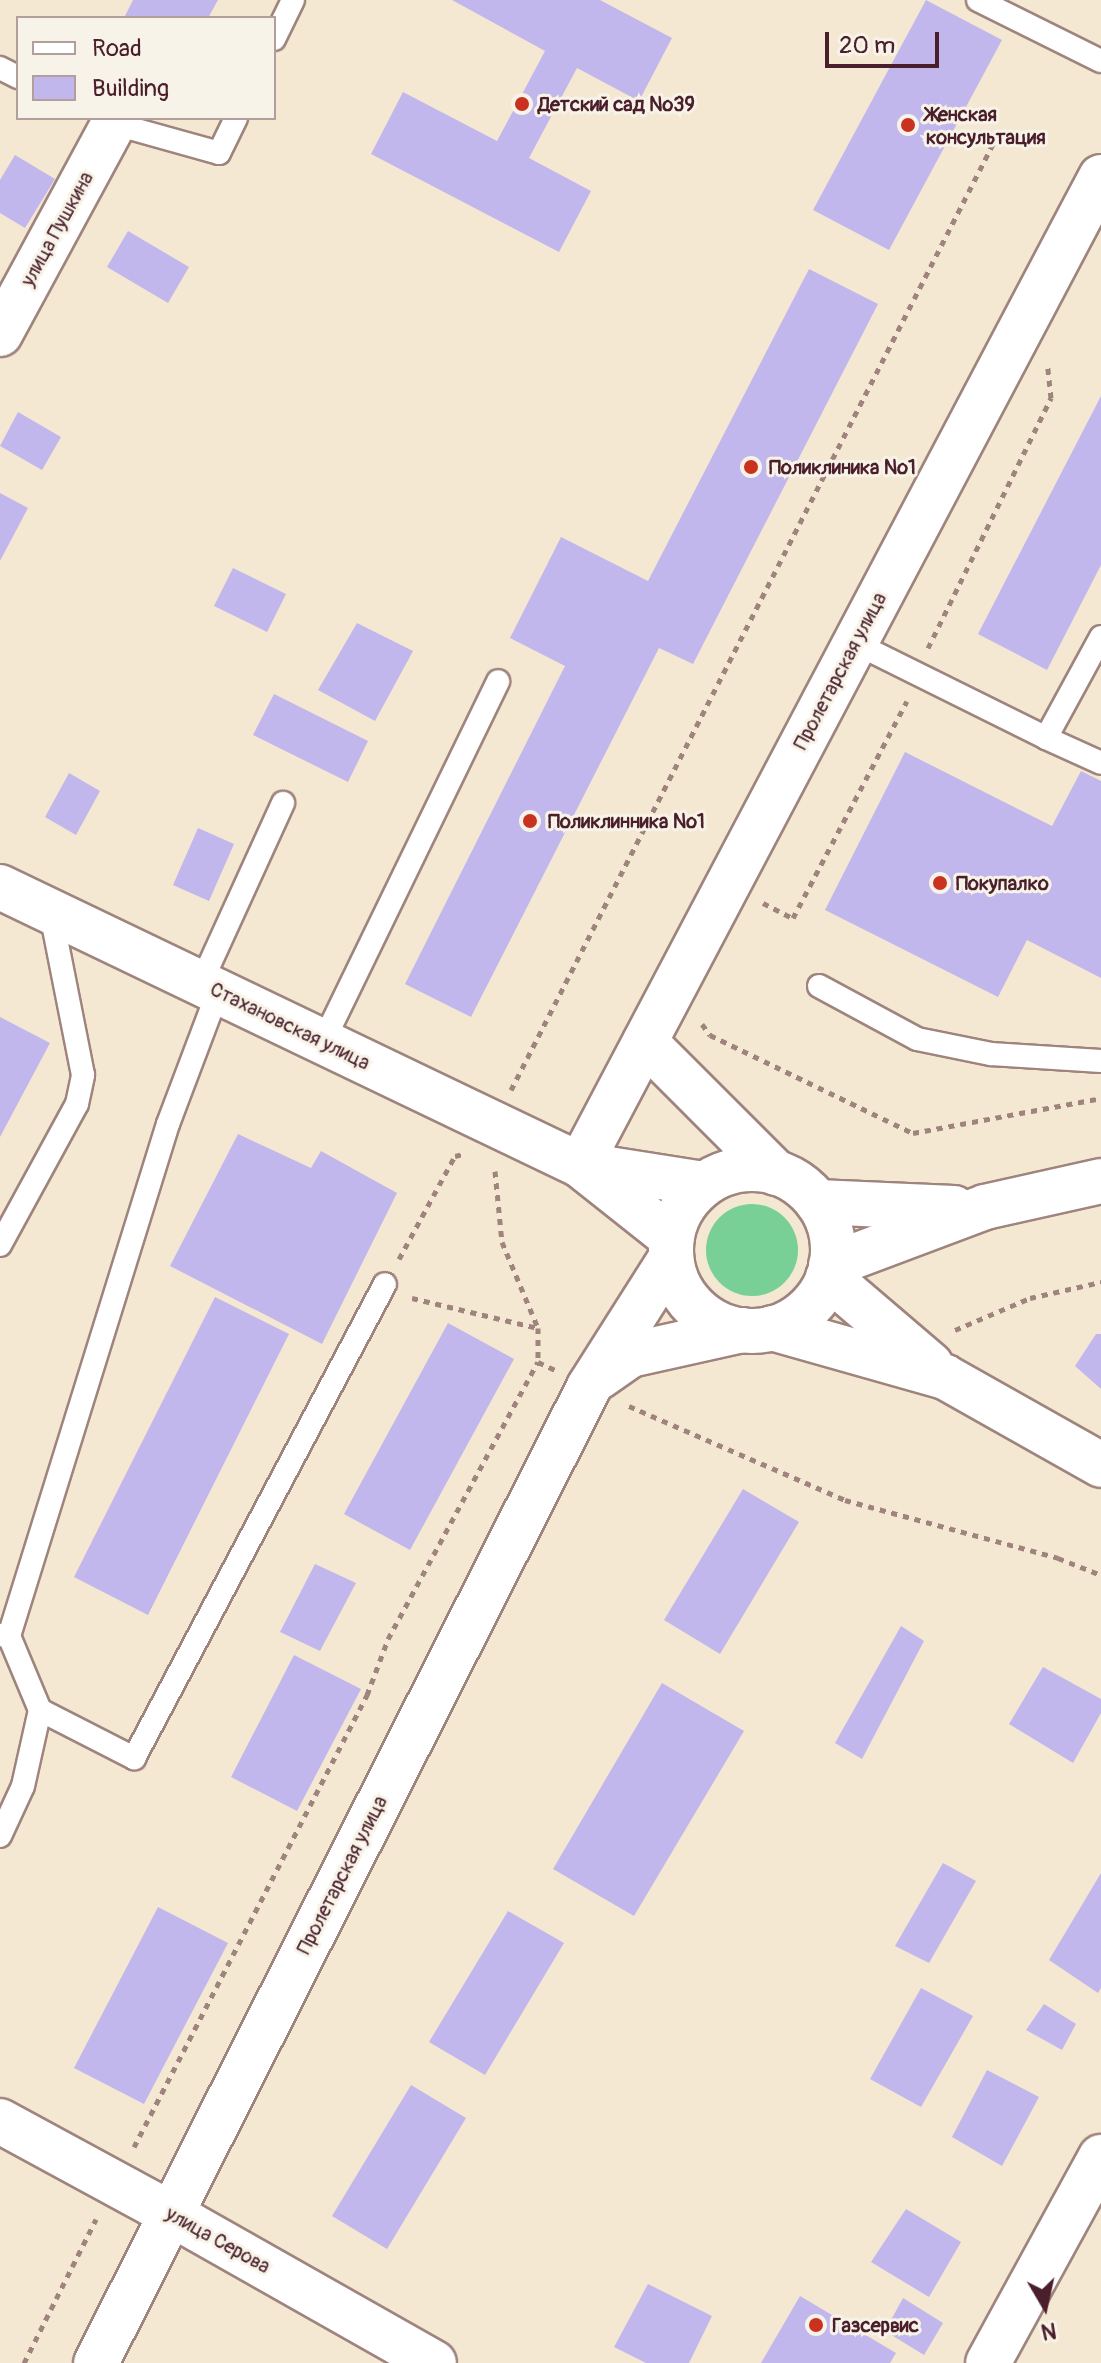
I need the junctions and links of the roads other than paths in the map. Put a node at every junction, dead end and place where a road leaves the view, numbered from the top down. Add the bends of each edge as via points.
1 (293, 0) edge
2 (978, 0) edge
3 (276, 35) edge
4 (1101, 61) edge
5 (235, 120) edge
6 (107, 121) edge
7 (1101, 177) edge
8 (0, 334) edge
9 (1101, 637) edge
10 (855, 643) junction
11 (498, 681) dead end
12 (1046, 738) junction
13 (1101, 763) edge
14 (283, 803) dead end
15 (0, 887) edge
16 (51, 911) junction
17 (819, 986) dead end
18 (209, 988) junction
19 (323, 1042) junction
20 (645, 1042) junction
21 (1101, 1061) edge
22 (580, 1165) junction
23 (776, 1173) junction
24 (1101, 1181) edge
25 (704, 1184) junction
26 (817, 1202) junction
27 (985, 1207) junction
28 (0, 1245) edge
29 (671, 1248) junction
30 (830, 1271) junction
31 (385, 1284) road end
32 (757, 1329) junction
33 (945, 1377) junction
34 (589, 1387) junction
35 (1101, 1465) edge
36 (5, 1635) edge
37 (40, 1710) junction
38 (0, 1836) edge
39 (2, 2128) edge
40 (1101, 2157) edge
41 (171, 2214) junction
42 (96, 2363) edge
43 (434, 2363) edge
44 (988, 2363) edge

1 - 3 lane
2 - 4 lane
5 - 6 lane via 219,153
6 - 8 street, улица Пушкина
7 - 10 street, Пролетарская улица
9 - 12 lane
10 - 12 lane
10 - 20 street, Пролетарская улица
11 - 19 lane
12 - 13 lane
14 - 18 lane
15 - 16 street, Стахановская улица
16 - 18 street, Стахановская улица
16 - 28 lane via 83,1075 77,1104
17 - 21 lane via 917,1039 991,1054
18 - 19 street, Стахановская улица
18 - 36 lane
19 - 22 street, Стахановская улица via 486,1137
20 - 22 street, Пролетарская улица
20 - 23 street
22 - 25 street, Стахановская улица
22 - 29 street, Стахановская улица
23 - 25 street via 746,1169
23 - 26 street
24 - 27 street
25 - 29 street via 688,1200
26 - 27 street via 917,1209
26 - 30 street via 828,1221
27 - 30 street
29 - 32 street via 686,1298 701,1314
29 - 34 street, Пролетарская улица
30 - 32 street via 806,1309
30 - 33 street
31 - 37 lane via 134,1758
32 - 33 street
32 - 34 street, Пролетарская улица via 630,1355
33 - 35 street
34 - 41 street, Пролетарская улица
36 - 37 lane
37 - 38 lane via 23,1786
39 - 41 street, улица Серова
40 - 44 street
41 - 42 street, Пролетарская улица
41 - 43 street, улица Серова

